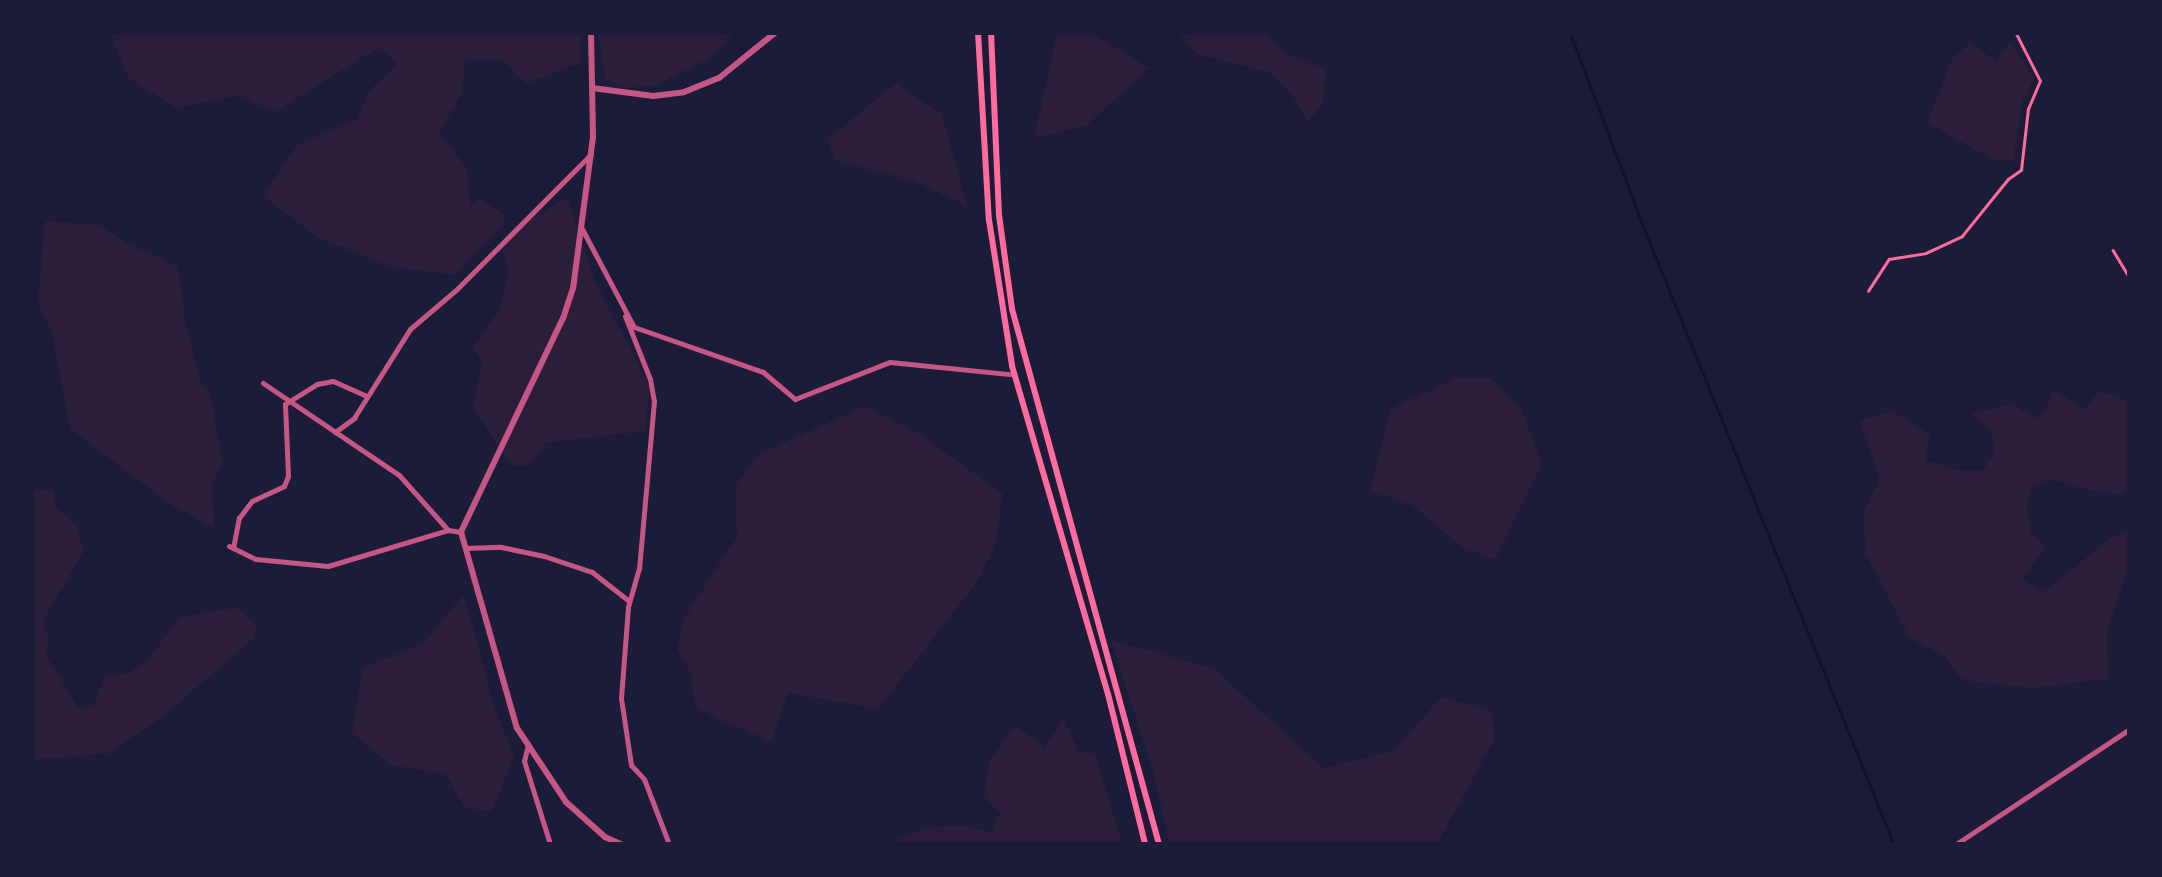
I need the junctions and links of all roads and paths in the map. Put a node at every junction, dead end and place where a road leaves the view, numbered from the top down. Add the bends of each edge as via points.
1 (591, 32) edge
2 (776, 32) edge
3 (978, 32) edge
4 (991, 32) edge
5 (2015, 32) edge
6 (592, 88) junction
7 (591, 154) junction
8 (581, 226) junction
9 (2114, 250) dead end
10 (2130, 278) edge
11 (1868, 292) dead end
12 (625, 316) junction
13 (1008, 374) dead end
14 (263, 383) dead end
15 (365, 395) junction
16 (288, 400) junction
17 (335, 432) junction
18 (448, 530) junction
19 (461, 532) junction
20 (466, 548) junction
21 (630, 602) junction
22 (2130, 730) edge
23 (528, 744) junction
24 (550, 844) edge
25 (621, 844) edge
26 (669, 844) edge
27 (1146, 844) edge
28 (1159, 844) edge
29 (1956, 844) edge

1 - 6 street
2 - 6 street via 720,78 684,92 653,96
3 - 27 main road via 989,220 1012,366
4 - 28 main road via 998,215 1012,309
5 - 11 path via 2040,81 2023,132 2021,170 1962,236 1889,259
6 - 7 street
7 - 8 street
7 - 15 street via 410,328
8 - 12 street
8 - 19 street via 563,318
9 - 10 path
12 - 13 street via 634,327 762,372 795,398 890,362
12 - 21 street via 654,401
14 - 16 street
15 - 16 street via 333,381
15 - 17 street via 354,418
16 - 17 street
16 - 18 street via 288,476 284,486 252,501 231,547 256,559 328,566
17 - 18 street via 399,475
18 - 19 street
19 - 20 street
20 - 21 street via 544,556 592,572
20 - 23 street via 517,728
21 - 26 street via 621,698 627,754
22 - 29 street
23 - 24 street via 524,761
23 - 25 street via 566,802

